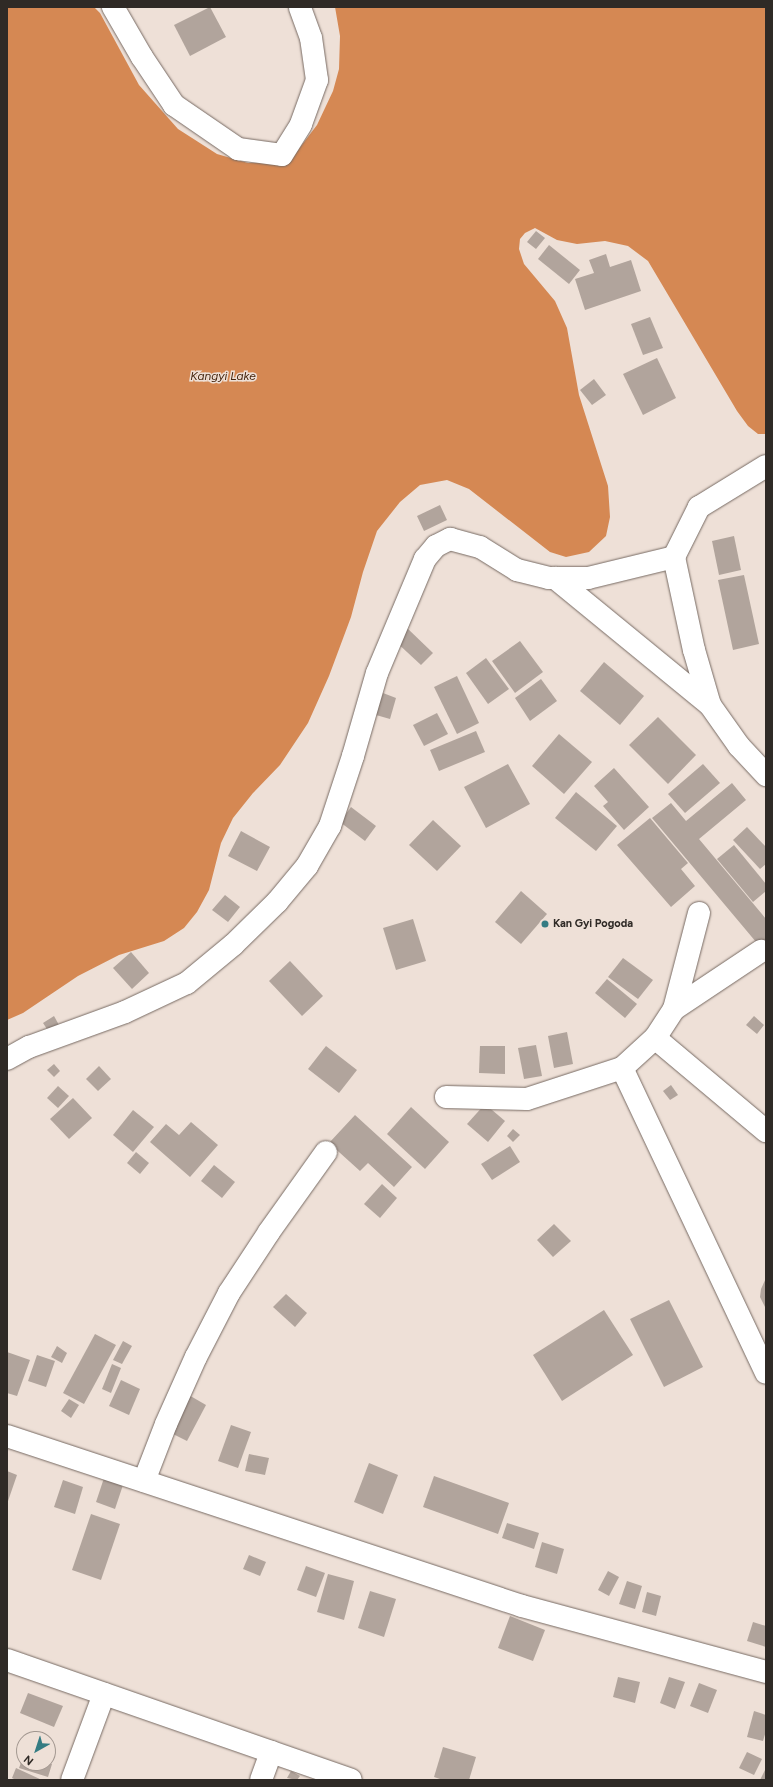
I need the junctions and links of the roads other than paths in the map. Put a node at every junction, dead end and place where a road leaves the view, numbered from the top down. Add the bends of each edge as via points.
1 (113, 7) edge
2 (300, 7) edge
3 (766, 466) edge
4 (674, 557) junction
5 (555, 578) junction
6 (710, 705) junction
7 (766, 775) edge
8 (699, 914) dead end
9 (761, 951) dead end
10 (674, 1009) junction
11 (655, 1038) junction
12 (7, 1059) edge
13 (622, 1068) junction
14 (446, 1097) dead end
15 (766, 1131) edge
16 (326, 1152) dead end
17 (766, 1373) edge
18 (7, 1436) edge
19 (144, 1481) junction
20 (7, 1660) edge
21 (766, 1672) edge
22 (104, 1694) junction
23 (271, 1752) junction
24 (72, 1780) edge
25 (261, 1780) edge
26 (351, 1780) edge

1 - 2 street via 174,105 238,149 282,155 301,124 317,80 311,38
3 - 4 street via 699,507
4 - 5 street via 588,578
4 - 6 street via 694,650
5 - 6 street
5 - 12 street via 517,570 480,547 450,539 436,546 425,558 377,672 330,826 307,866 249,929 187,984 125,1012 29,1047
6 - 7 street via 739,746
8 - 10 street
9 - 10 street
10 - 11 street
11 - 13 street
11 - 15 street
13 - 14 street via 527,1099
13 - 17 street
16 - 19 street via 229,1293 196,1356
18 - 19 street
19 - 21 street via 522,1606
20 - 22 street
22 - 23 street
22 - 24 street
23 - 25 street
23 - 26 street

